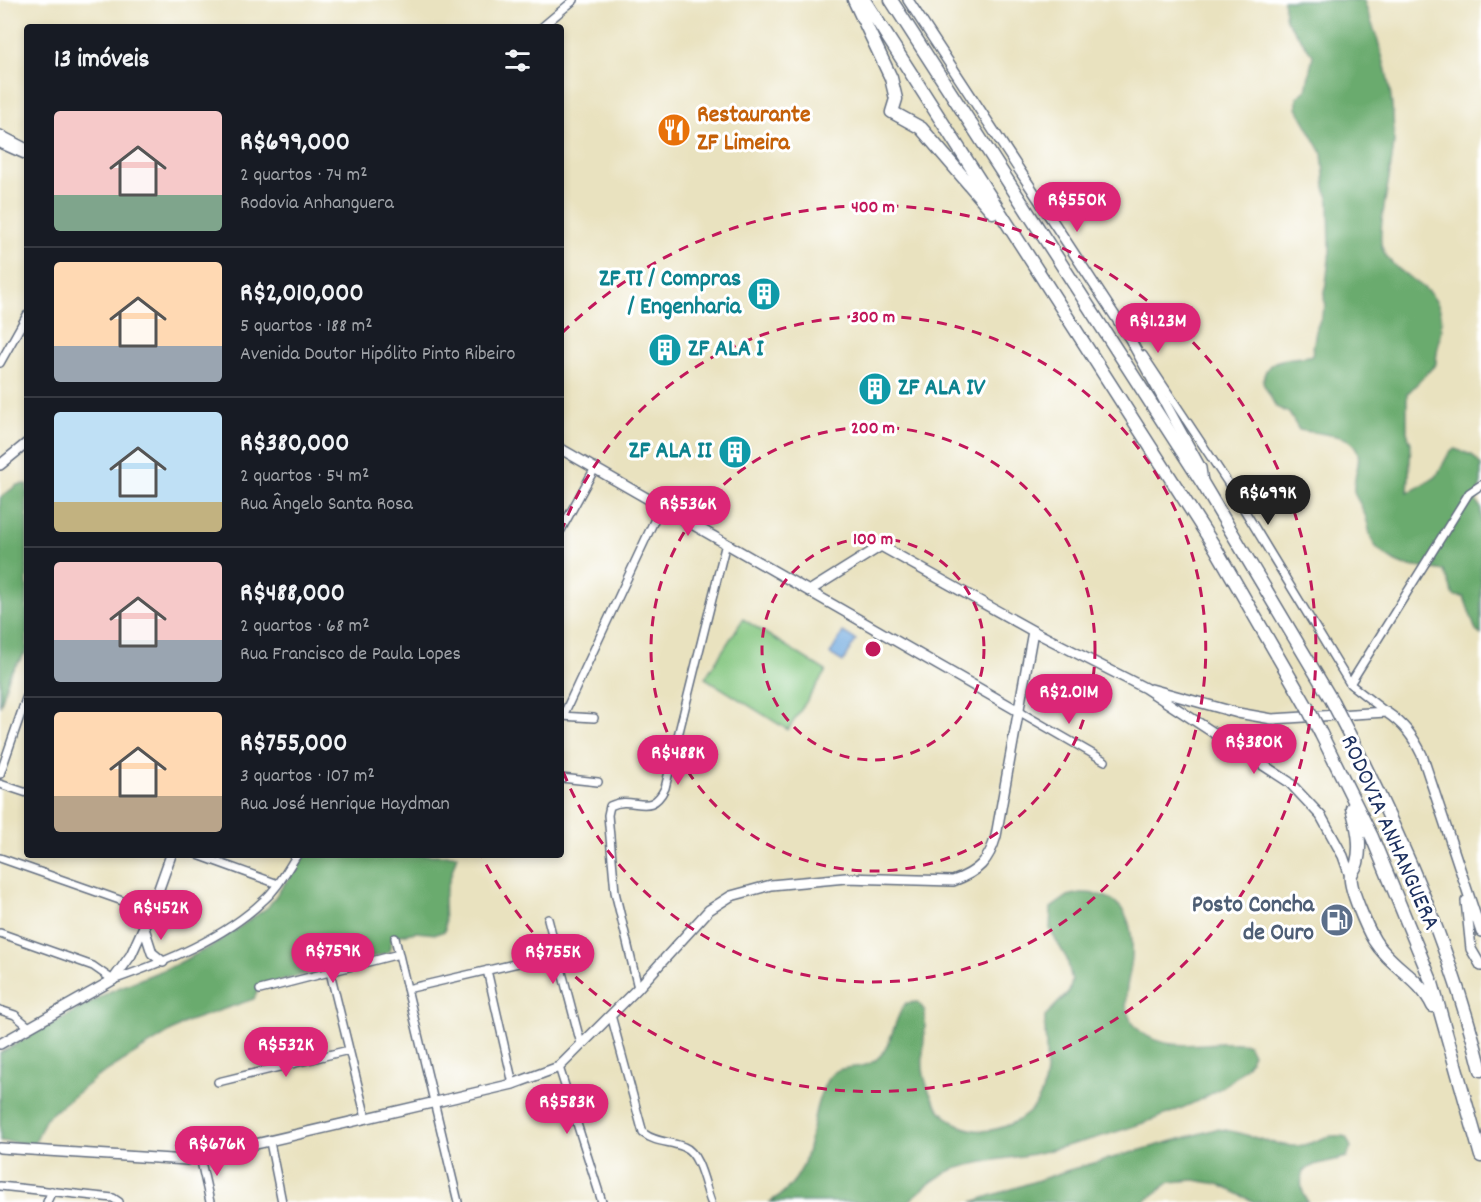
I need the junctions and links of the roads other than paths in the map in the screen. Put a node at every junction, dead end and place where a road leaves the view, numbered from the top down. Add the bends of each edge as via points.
1 (574, 0) edge
2 (854, 0) edge
3 (864, 0) edge
4 (891, 0) edge
5 (908, 0) edge
6 (546, 24) edge
7 (0, 135) edge
8 (0, 143) edge
9 (24, 147) edge
10 (24, 154) edge
11 (1030, 258) junction
12 (24, 320) edge
13 (1130, 339) junction
14 (0, 363) edge
15 (24, 445) edge
16 (564, 451) edge
17 (0, 465) edge
18 (595, 468) junction
19 (1203, 484) junction
20 (1481, 485) edge
21 (661, 506) junction
22 (564, 525) edge
23 (726, 543) junction
24 (809, 591) junction
25 (1034, 631) junction
26 (1350, 684) junction
27 (1145, 688) junction
28 (564, 712) edge
29 (1020, 712) junction
30 (1386, 712) junction
31 (24, 715) edge
32 (564, 716) edge
33 (594, 718) dead end
34 (1105, 761) dead end
35 (0, 774) edge
36 (1344, 777) junction
37 (564, 778) edge
38 (598, 782) dead end
39 (0, 784) edge
40 (24, 792) edge
41 (0, 858) edge
42 (170, 858) edge
43 (206, 858) edge
44 (295, 858) edge
45 (1350, 876) junction
46 (1464, 883) junction
47 (278, 884) junction
48 (151, 911) junction
49 (548, 919) dead end
50 (144, 928) junction
51 (1481, 932) edge
52 (0, 933) edge
53 (395, 938) dead end
54 (1481, 944) edge
55 (399, 954) junction
56 (557, 954) junction
57 (1475, 954) edge
58 (163, 962) junction
59 (1481, 966) edge
60 (487, 970) junction
61 (330, 972) junction
62 (113, 980) junction
63 (638, 987) junction
64 (408, 989) junction
65 (260, 990) dead end
66 (0, 1010) edge
67 (611, 1015) junction
68 (29, 1027) junction
69 (1449, 1039) junction
70 (0, 1044) edge
71 (581, 1044) junction
72 (349, 1050) junction
73 (559, 1067) junction
74 (1481, 1070) edge
75 (218, 1082) dead end
76 (513, 1084) junction
77 (434, 1102) junction
78 (366, 1119) junction
79 (270, 1142) junction
80 (0, 1148) edge
81 (1481, 1156) edge
82 (200, 1157) junction
83 (0, 1186) edge
84 (52, 1191) junction
85 (599, 1200) edge
86 (47, 1202) edge
87 (119, 1202) edge
88 (210, 1202) edge
89 (282, 1202) edge
90 (458, 1202) edge
91 (711, 1202) edge

1 - 6 street
2 - 11 highway via 891,78 896,93 892,112 921,128
3 - 11 highway, RODOVIA ANHANGUERA
4 - 19 highway, RODOVIA ANHANGUERA
5 - 13 street
7 - 9 street
8 - 10 street
11 - 36 highway, RODOVIA ANHANGUERA, bridge via 1216,549
12 - 14 street
13 - 19 street via 1201,468
13 - 26 street via 1226,480
15 - 17 street
16 - 18 street
18 - 21 street
18 - 22 street
19 - 74 highway, RODOVIA ANHANGUERA, bridge via 1332,702 1374,783 1427,906 1469,1021
20 - 26 street via 1468,493
21 - 23 street
21 - 28 street
23 - 24 street
23 - 63 street via 665,788 659,800 649,805 619,802 610,806 608,815 615,892
24 - 25 street via 881,546
24 - 29 street
25 - 27 street
25 - 29 street
26 - 30 street
27 - 30 street via 1272,718
27 - 45 street via 1280,776 1304,796 1326,824
29 - 34 street
29 - 63 street via 996,836 981,867 953,881 846,878 771,885 731,896 709,910
30 - 46 street via 1412,735 1422,755
31 - 35 street
32 - 33 street
36 - 45 highway via 1358,833 1357,862
36 - 69 highway, RODOVIA ANHANGUERA via 1432,983
37 - 38 street
39 - 40 street
41 - 48 street
42 - 48 street
43 - 47 street
44 - 47 street
45 - 69 highway via 1374,940 1429,996
46 - 51 street
46 - 57 street
47 - 58 street via 264,901 210,939
48 - 50 street
49 - 56 street
50 - 58 street via 152,953
50 - 62 street
52 - 62 street via 93,966
53 - 55 street
54 - 57 street
55 - 61 street
55 - 64 street
56 - 60 street
56 - 71 street
57 - 59 street
58 - 62 street
60 - 64 street
60 - 76 street
61 - 65 street
61 - 72 street
62 - 68 street
63 - 67 street
64 - 77 street
66 - 68 street via 15,1015
67 - 71 street
67 - 91 street via 643,1133 651,1139 686,1147 694,1156
68 - 70 street
69 - 81 highway, RODOVIA ANHANGUERA
71 - 73 street
72 - 75 street
72 - 78 street
73 - 76 street
73 - 85 street
76 - 77 street
77 - 78 street
77 - 90 street
78 - 79 street
79 - 82 street
79 - 89 street
80 - 82 street via 187,1160
82 - 88 street
83 - 84 street
84 - 86 street
84 - 87 street

